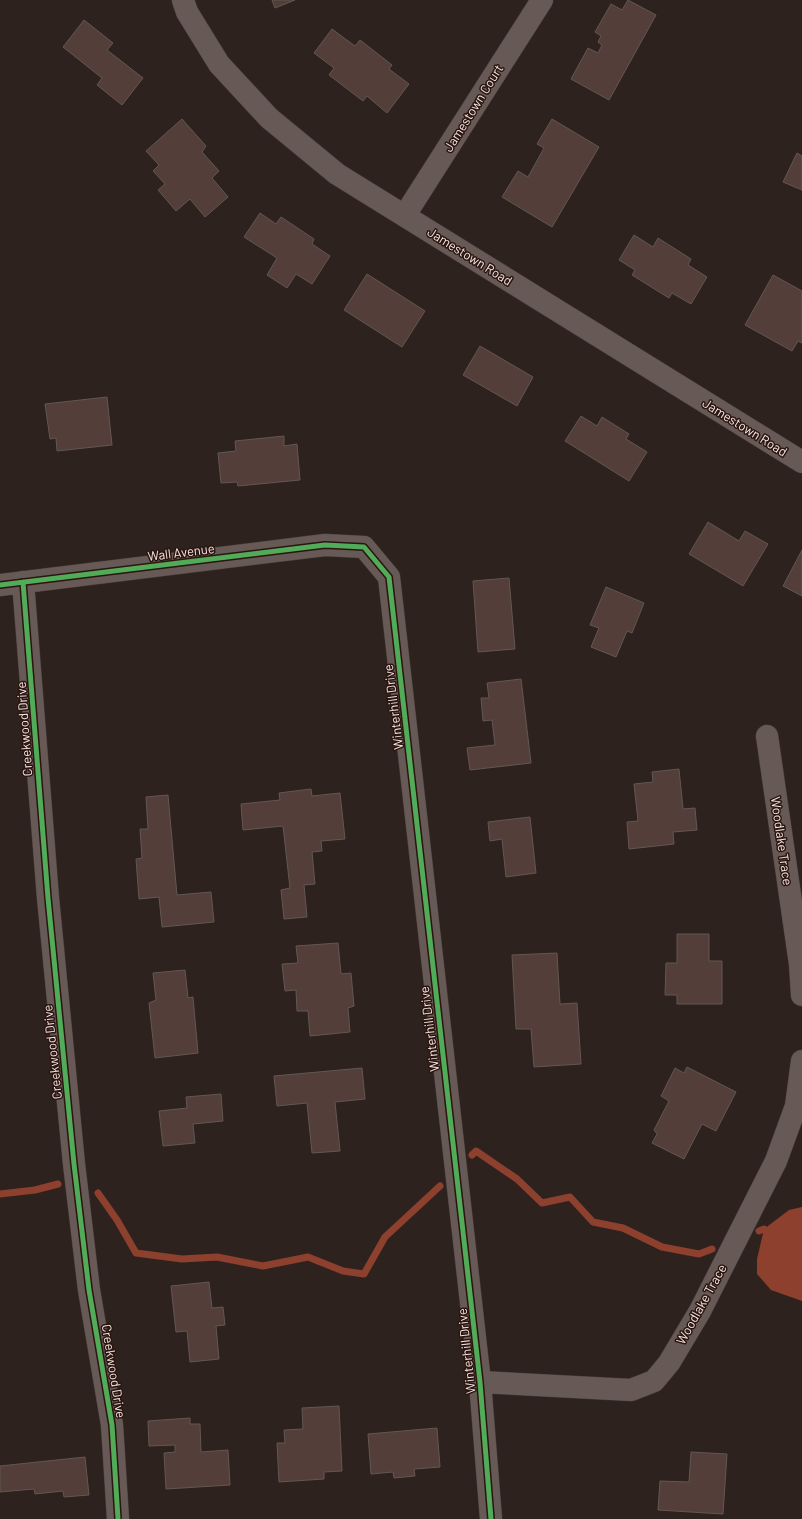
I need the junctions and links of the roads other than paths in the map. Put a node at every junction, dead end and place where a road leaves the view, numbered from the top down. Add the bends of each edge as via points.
1 (183, 0) edge
2 (542, 0) edge
3 (405, 215) junction
4 (802, 462) edge
5 (364, 546) joint
6 (23, 582) junction
7 (0, 584) edge
8 (767, 736) dead end
9 (802, 995) edge
10 (802, 1061) edge
11 (480, 1382) junction
12 (118, 1519) edge
13 (491, 1519) edge

1 - 3 street, Jamestown Road via 187,12 219,64 269,118 337,174
2 - 3 street, Jamestown Court
3 - 4 street, Jamestown Road
5 - 6 street, Wall Avenue via 326,545
5 - 11 street, Winterhill Drive via 390,577
6 - 7 street, Wall Avenue
6 - 12 street, Creekwood Drive via 48,898 72,1148 89,1290 112,1425
8 - 9 street, Woodlake Trace via 800,964
10 - 11 street, Woodlake Trace via 796,1106 776,1161 700,1311 669,1363 654,1381 630,1390
11 - 13 street, Winterhill Drive

